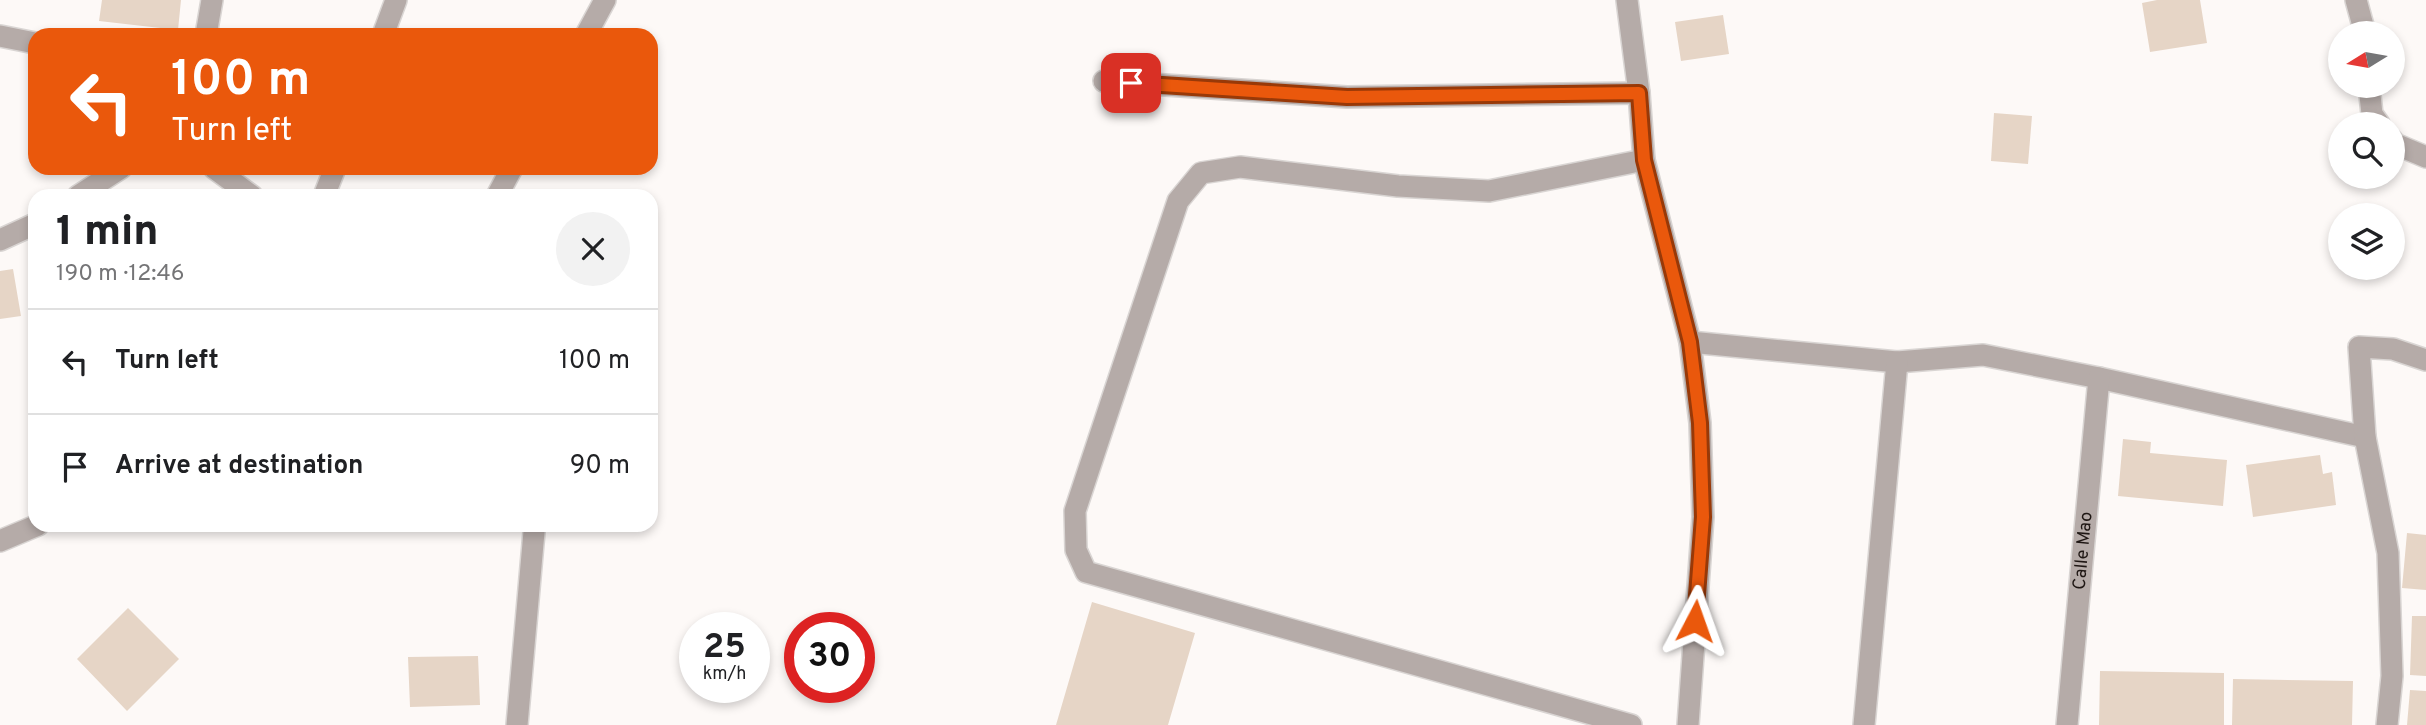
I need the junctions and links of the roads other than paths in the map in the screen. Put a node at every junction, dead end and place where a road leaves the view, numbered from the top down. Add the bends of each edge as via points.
1 (212, 0) edge
2 (396, 0) edge
3 (605, 0) edge
4 (1628, 0) edge
5 (2356, 0) edge
6 (2362, 21) edge
7 (207, 28) edge
8 (386, 28) edge
9 (590, 28) edge
10 (0, 37) edge
11 (28, 42) edge
12 (1104, 81) dead end
13 (1639, 93) junction
14 (2405, 148) edge
15 (2426, 157) edge
16 (1644, 160) junction
17 (110, 175) edge
18 (224, 175) edge
19 (89, 189) edge
20 (242, 189) edge
21 (28, 227) edge
22 (0, 240) edge
23 (1690, 342) junction
24 (2426, 360) edge
25 (1897, 362) junction
26 (2099, 378) junction
27 (2365, 437) junction
28 (28, 529) edge
29 (534, 532) dead end
30 (0, 541) edge
31 (517, 725) edge
32 (1631, 725) edge
33 (1688, 725) edge
34 (1864, 725) edge
35 (2067, 725) edge
36 (2387, 725) edge

1 - 7 street
2 - 8 street
3 - 9 street
4 - 13 street
5 - 6 street
10 - 11 street
12 - 13 street via 1347,97
13 - 16 street
14 - 15 street
16 - 23 street
16 - 32 street via 1489,191 1398,186 1240,167 1201,173 1178,201 1075,511 1076,550 1086,572
17 - 19 street
18 - 20 street
21 - 22 street
23 - 25 street
23 - 33 street via 1700,423 1703,517
24 - 27 street via 2393,349 2359,347
25 - 26 street via 1983,355
25 - 34 street
26 - 27 street
26 - 35 street, Calle Mao
27 - 36 street via 2388,553 2392,676
28 - 30 street
29 - 31 street

